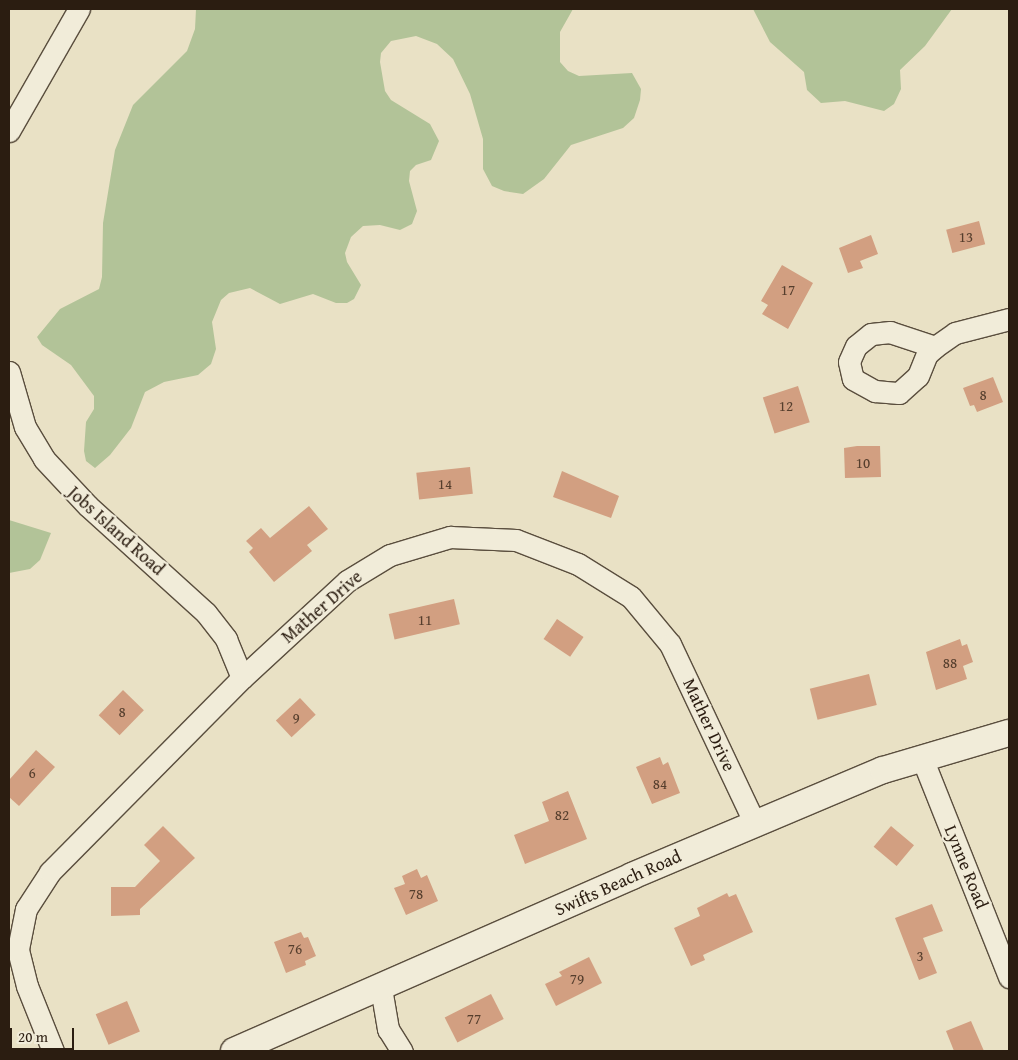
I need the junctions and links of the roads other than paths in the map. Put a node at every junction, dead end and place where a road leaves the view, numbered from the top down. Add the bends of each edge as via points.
1 (79, 9) edge
2 (9, 131) edge
3 (1009, 319) edge
4 (934, 347) dead end
5 (9, 372) edge
6 (242, 678) junction
7 (1009, 732) edge
8 (922, 758) junction
9 (755, 824) junction
10 (1009, 977) edge
11 (380, 988) junction
12 (53, 1051) edge
13 (234, 1051) edge
14 (402, 1051) edge

1 - 2 street
3 - 4 street via 955,333
5 - 6 street, Jobs Island Road via 25,427 44,459 88,506 206,612 226,639
6 - 9 street, Mather Drive via 347,581 390,555 450,537 516,540 578,564 631,597 670,644
6 - 12 street, Mather Drive via 50,872 26,909 18,950 26,986
7 - 8 street, Swifts Beach Road
8 - 9 street, Swifts Beach Road via 883,770
8 - 10 street, Lynne Road
9 - 11 street, Swifts Beach Road
11 - 13 street, Swifts Beach Road
11 - 14 street via 388,1029

